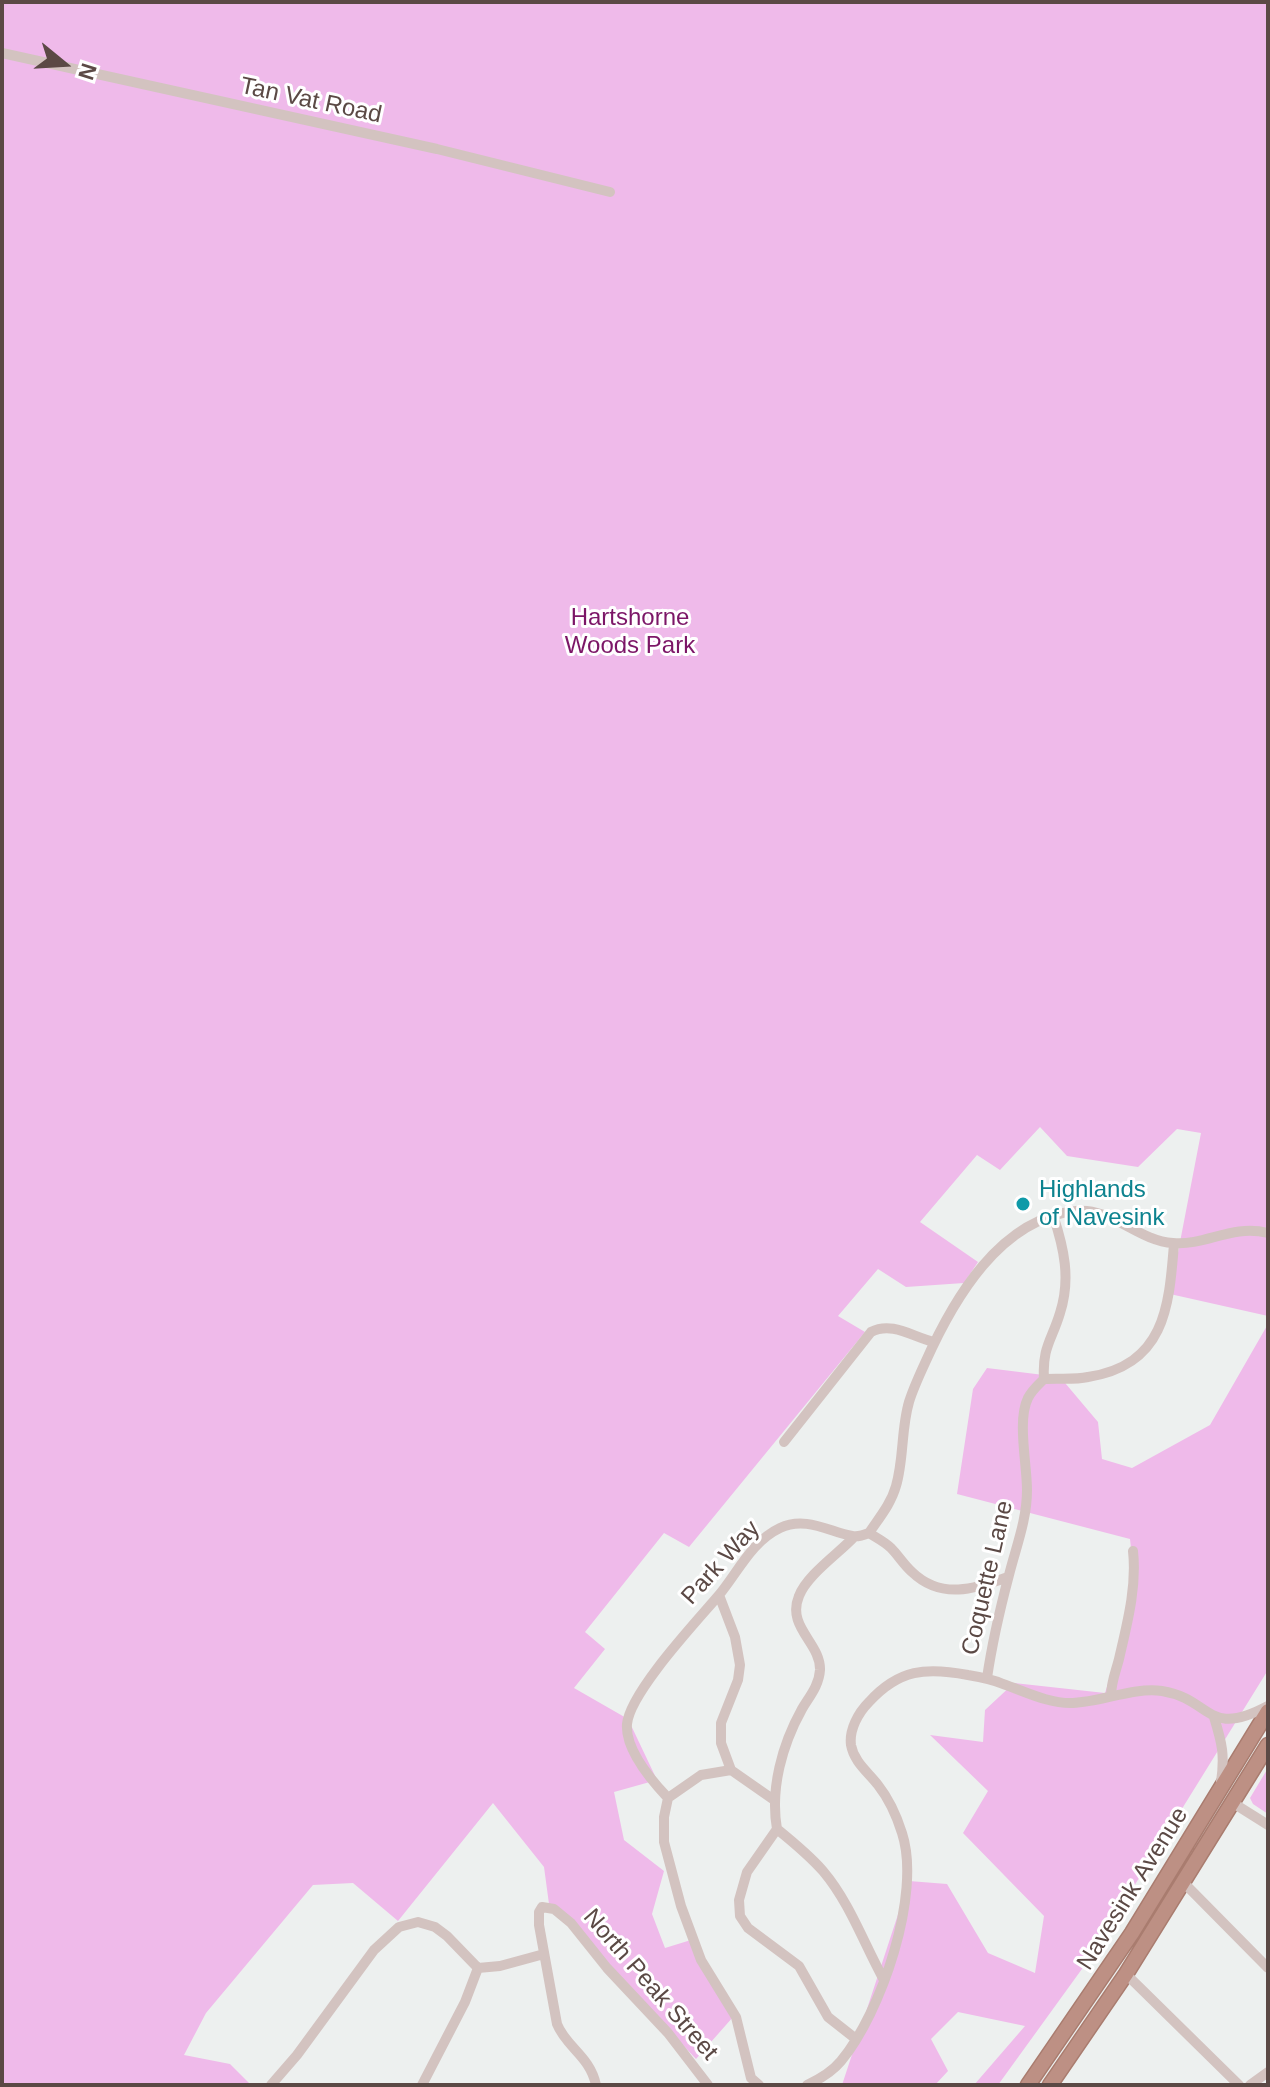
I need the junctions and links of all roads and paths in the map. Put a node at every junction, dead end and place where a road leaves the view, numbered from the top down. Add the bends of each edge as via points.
1 (2, 53) edge
2 (610, 192) dead end
3 (1053, 1215) junction
4 (1268, 1233) edge
5 (1174, 1244) junction
6 (934, 1342) junction
7 (1044, 1379) junction
8 (784, 1442) dead end
9 (869, 1533) junction
10 (852, 1539) junction
11 (1133, 1551) dead end
12 (1008, 1577) junction
13 (719, 1595) junction
14 (987, 1678) junction
15 (1111, 1696) junction
16 (1268, 1709) edge
17 (1214, 1717) junction
18 (1268, 1745) edge
19 (731, 1770) junction
20 (1220, 1792) junction
21 (668, 1798) junction
22 (774, 1800) junction
23 (1233, 1803) junction
24 (1268, 1825) edge
25 (777, 1829) junction
26 (1184, 1883) junction
27 (544, 1954) junction
28 (478, 1968) junction
29 (1268, 1968) edge
30 (1126, 1974) junction
31 (884, 1980) junction
32 (856, 2039) junction
33 (1268, 2072) edge
34 (271, 2085) edge
35 (422, 2085) edge
36 (596, 2085) edge
37 (708, 2085) edge
38 (759, 2085) edge
39 (807, 2085) edge
40 (1028, 2085) edge
41 (1050, 2085) edge
42 (1239, 2085) edge
43 (1250, 2085) edge

1 - 2 street, Tan Vat Road
3 - 5 street via 1092,1212
3 - 6 street via 1023,1230 974,1275
3 - 7 street via 1066,1284 1046,1347
4 - 5 street via 1232,1231
5 - 7 street via 1166,1312 1146,1348 1103,1374
6 - 8 street via 893,1328 871,1332
6 - 9 street via 906,1410 896,1487
7 - 12 street, Coquette Lane via 1024,1410 1026,1506
9 - 10 street
9 - 12 street via 932,1586 960,1591
10 - 13 street, Park Way via 828,1528 787,1525 753,1550
10 - 22 street via 809,1580 798,1598 799,1624 820,1670 787,1743
11 - 15 street via 1132,1597
12 - 14 street, Coquette Lane
13 - 19 street via 740,1665 720,1729
13 - 21 street, Park Way via 651,1678 627,1724 639,1760
14 - 15 street via 1065,1702
14 - 31 street via 921,1671 883,1689 863,1708 852,1731 853,1753 891,1806 907,1859 904,1909
15 - 17 street via 1166,1692
16 - 17 street via 1234,1720
16 - 20 highway, Navesink Avenue
17 - 20 street via 1224,1761
18 - 23 highway, Navesink Avenue
19 - 21 street via 701,1775
19 - 22 street
20 - 40 highway, Navesink Avenue via 1107,1972
21 - 38 street via 664,1842 681,1906 701,1960 736,2017 751,2078
22 - 25 street
23 - 24 street
23 - 26 highway, Navesink Avenue
25 - 31 street via 835,1887
25 - 32 street via 747,1872 740,1916 799,1966 828,2017
26 - 29 street
26 - 30 highway, Navesink Avenue
27 - 28 street
27 - 36 street via 559,2031 582,2056
27 - 37 street, North Peak Street via 542,1907 561,1913
28 - 34 street via 435,1927 418,1922 394,1930
28 - 35 street
30 - 41 highway, Navesink Avenue
30 - 42 street
31 - 32 street
32 - 39 street via 831,2071
33 - 43 street

